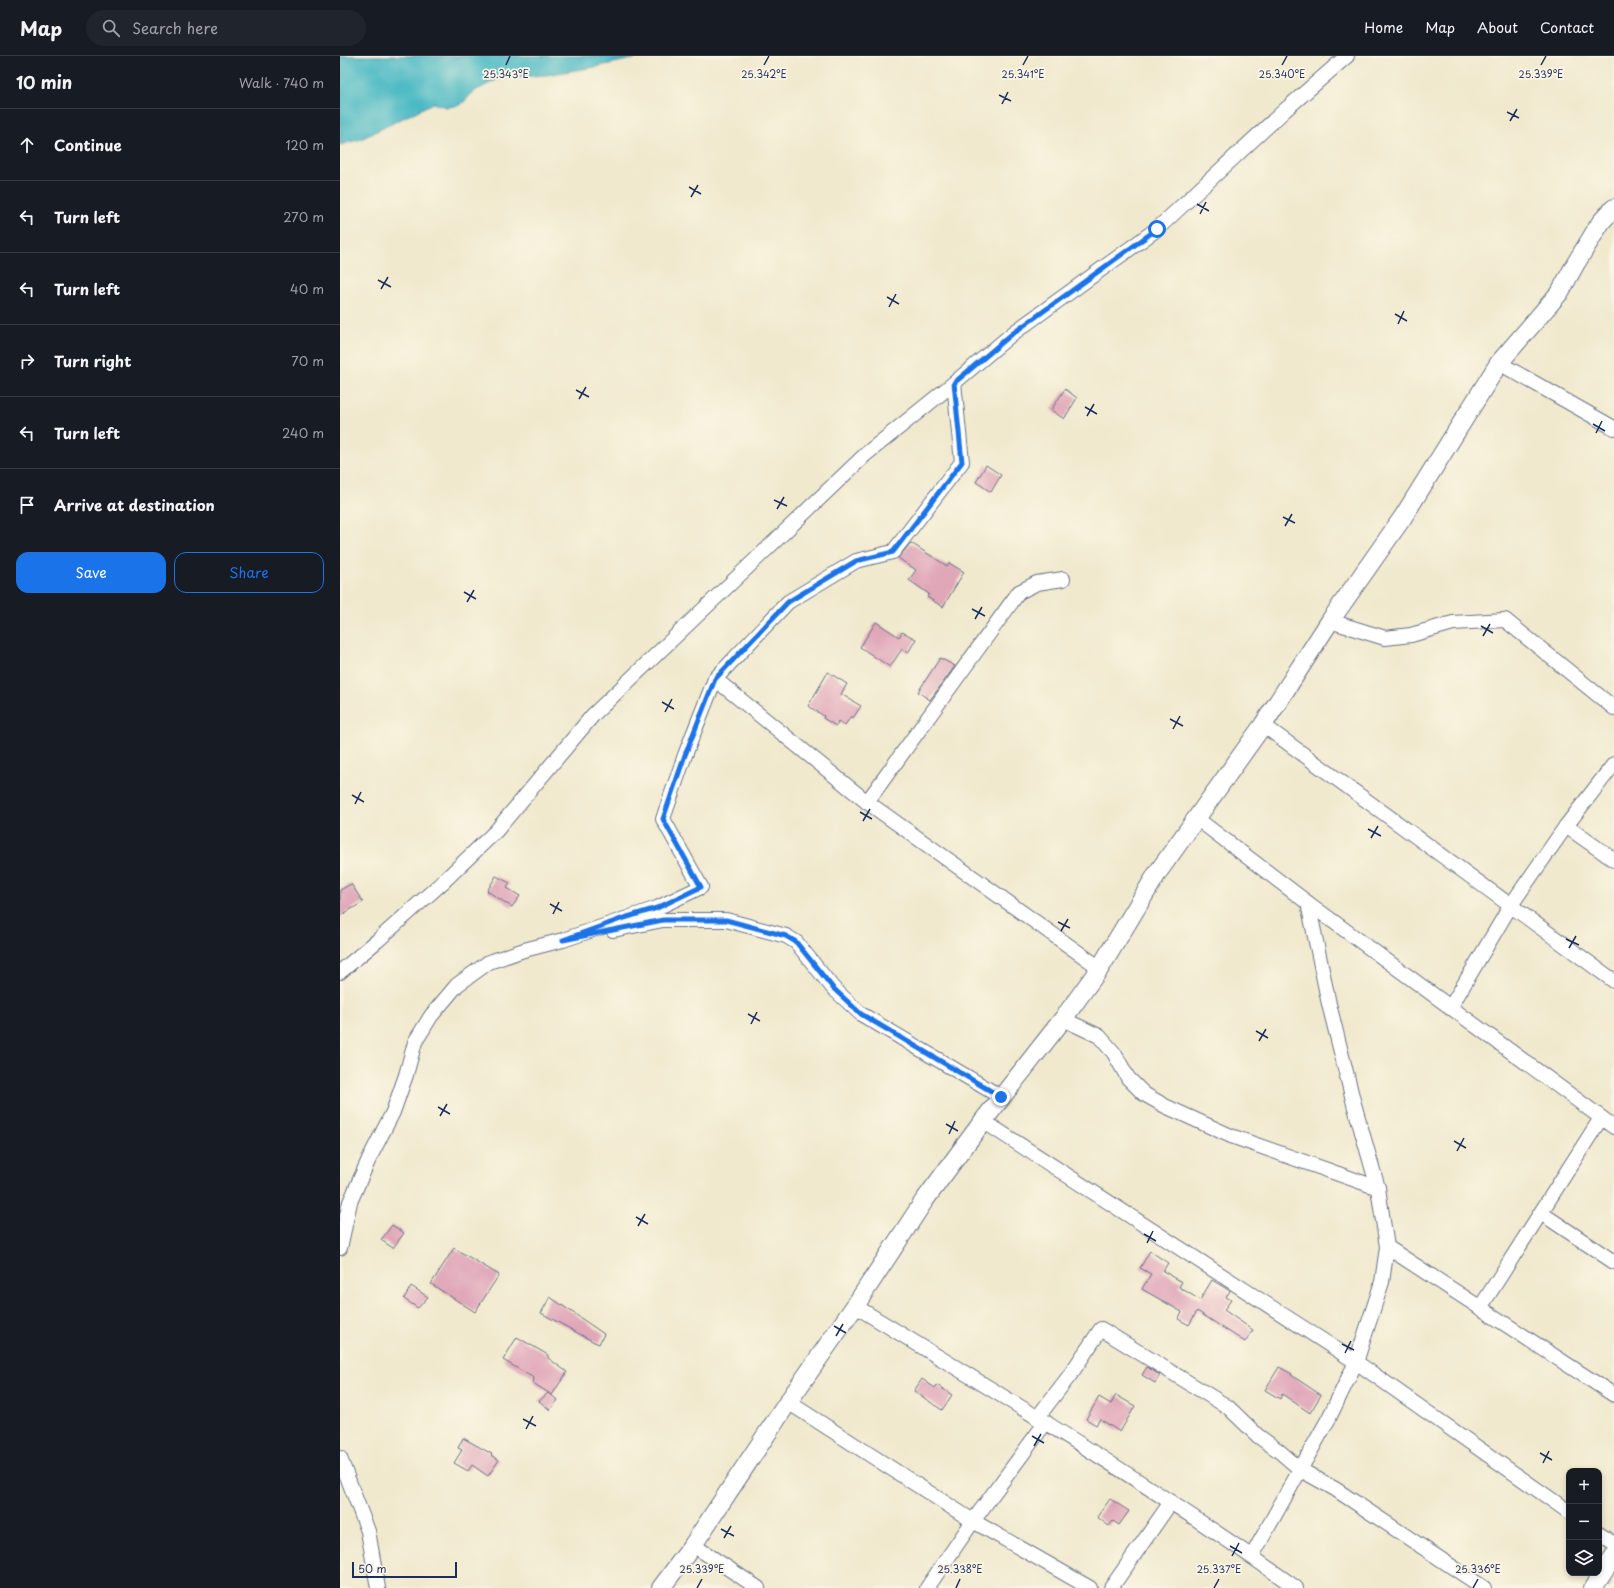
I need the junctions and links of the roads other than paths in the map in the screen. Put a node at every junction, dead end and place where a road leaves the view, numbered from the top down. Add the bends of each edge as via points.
1 (1347, 56) edge
2 (1614, 208) edge
3 (1499, 363) junction
4 (954, 383) junction
5 (1614, 428) edge
6 (1064, 579) dead end
7 (1330, 621) junction
8 (715, 679) junction
9 (1614, 708) edge
10 (1263, 725) junction
11 (1614, 764) edge
12 (867, 802) junction
13 (1196, 818) junction
14 (1566, 826) junction
15 (1614, 860) edge
16 (1308, 903) junction
17 (1511, 905) junction
18 (563, 940) junction
19 (1100, 968) junction
20 (340, 972) edge
21 (1614, 981) edge
22 (1450, 1008) junction
23 (1063, 1018) junction
24 (1001, 1097) junction
25 (1601, 1118) junction
26 (983, 1121) junction
27 (1614, 1127) edge
28 (1378, 1188) junction
29 (1541, 1212) junction
30 (1387, 1247) junction
31 (340, 1248) edge
32 (1614, 1262) edge
33 (855, 1306) junction
34 (1480, 1308) junction
35 (1356, 1362) junction
36 (1614, 1395) edge
37 (788, 1402) junction
38 (1042, 1420) junction
39 (340, 1458) edge
40 (1301, 1470) junction
41 (1171, 1502) junction
42 (1566, 1510) edge
43 (973, 1521) junction
44 (1602, 1536) edge
45 (1614, 1544) edge
46 (693, 1545) junction
47 (1252, 1556) junction
48 (1614, 1556) edge
49 (378, 1588) edge
50 (661, 1588) edge
51 (758, 1588) edge
52 (927, 1588) edge
53 (1090, 1588) edge
54 (1111, 1588) edge
55 (1296, 1588) edge
56 (1484, 1588) edge
57 (1593, 1588) edge

1 - 4 street via 1157,229 1012,334
2 - 3 street via 1602,222 1560,292
3 - 5 street
3 - 7 street via 1403,518
4 - 8 street via 962,462 893,552 856,561 788,602
4 - 20 street via 866,454 594,714 496,831
6 - 12 street via 1037,583 1019,592
7 - 9 street via 1385,638 1411,635 1453,623 1505,620
7 - 10 street
8 - 12 street
8 - 18 street via 663,819 701,887 657,908
10 - 13 street
10 - 17 street
11 - 14 street
12 - 19 street
13 - 16 street
13 - 19 street via 1158,872
14 - 15 street
14 - 17 street
16 - 22 street
16 - 28 street via 1329,1004
17 - 21 street
17 - 22 street
18 - 24 street via 663,920 726,920 786,936 796,942 833,988 861,1014
18 - 31 street via 489,962 457,985 431,1016 415,1042 393,1112 368,1159 350,1202
19 - 23 street
22 - 25 street
23 - 24 street
23 - 28 street via 1099,1036 1114,1053 1128,1078 1144,1094 1165,1106 1231,1136
24 - 26 street
25 - 27 street
25 - 29 street
26 - 33 street via 924,1200
26 - 35 street
28 - 30 street
29 - 32 street
29 - 34 street
30 - 34 street
30 - 35 street via 1382,1282
33 - 37 street
33 - 38 street
34 - 36 street
35 - 40 street
35 - 42 street
37 - 43 street
37 - 46 street
38 - 40 street via 1101,1329 1228,1407 1258,1436 1279,1450
38 - 41 street
38 - 43 street
39 - 49 street via 368,1530
40 - 47 street
40 - 56 street via 1335,1488
41 - 47 street
41 - 54 street
43 - 52 street
43 - 53 street
44 - 45 street
46 - 50 street
46 - 51 street
47 - 55 street
48 - 57 street

